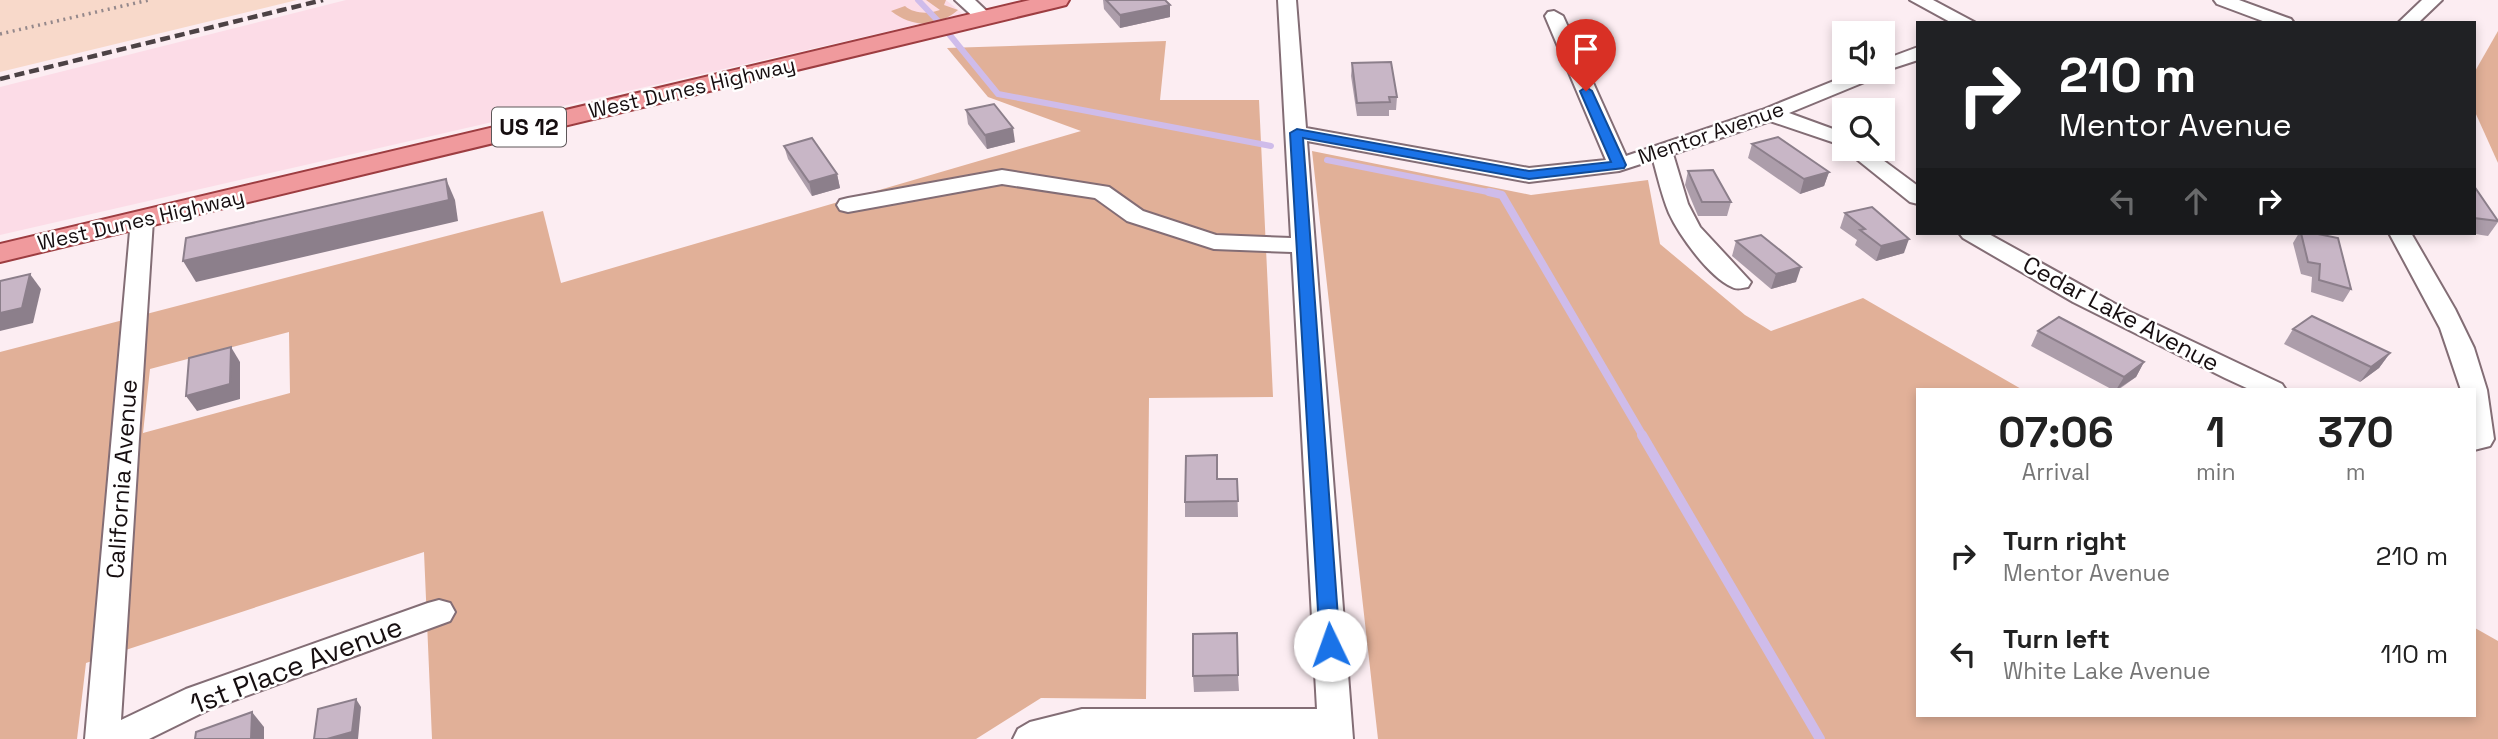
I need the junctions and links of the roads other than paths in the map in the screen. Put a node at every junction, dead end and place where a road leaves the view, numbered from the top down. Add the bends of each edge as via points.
1 (964, 0) edge
2 (1058, 0) edge
3 (1287, 0) edge
4 (1919, 0) edge
5 (2223, 0) edge
6 (2433, 0) edge
7 (1554, 16) dead end
8 (985, 18) junction
9 (1963, 21) edge
10 (2280, 21) edge
11 (2409, 21) edge
12 (1916, 54) edge
13 (1895, 62) edge
14 (1843, 84) edge
15 (1769, 114) junction
16 (1297, 133) junction
17 (1832, 135) edge
18 (1661, 151) junction
19 (1871, 161) edge
20 (1619, 165) junction
21 (1916, 195) edge
22 (848, 205) dead end
23 (142, 220) junction
24 (1974, 235) edge
25 (2401, 235) edge
26 (1304, 246) junction
27 (0, 253) edge
28 (1739, 282) dead end
29 (2269, 388) edge
30 (2473, 388) edge
31 (2476, 407) edge
32 (2476, 440) edge
33 (439, 611) dead end
34 (1336, 732) edge
35 (102, 739) edge
36 (116, 739) edge
37 (1030, 739) edge

1 - 8 street
2 - 8 main road, West Dunes Highway / US 12
3 - 16 street
4 - 9 street
5 - 10 street
6 - 11 street
7 - 20 street
8 - 23 main road, West Dunes Highway / US 12
12 - 13 street
14 - 15 street, Mentor Avenue
15 - 17 street
15 - 18 street, Mentor Avenue
16 - 20 street, Mentor Avenue via 1529,175
16 - 26 street
18 - 20 street, Mentor Avenue
18 - 28 street via 1688,228
19 - 21 street
22 - 26 street via 1002,177 1101,192 1135,216 1214,242
23 - 27 main road, West Dunes Highway / US 12
23 - 35 street, California Avenue
24 - 29 street, Cedar Lake Avenue via 2172,343
25 - 30 street via 2456,337
26 - 34 street
31 - 32 street via 2480,439
33 - 36 street, 1st Place Avenue via 198,699
34 - 37 street via 1082,724

